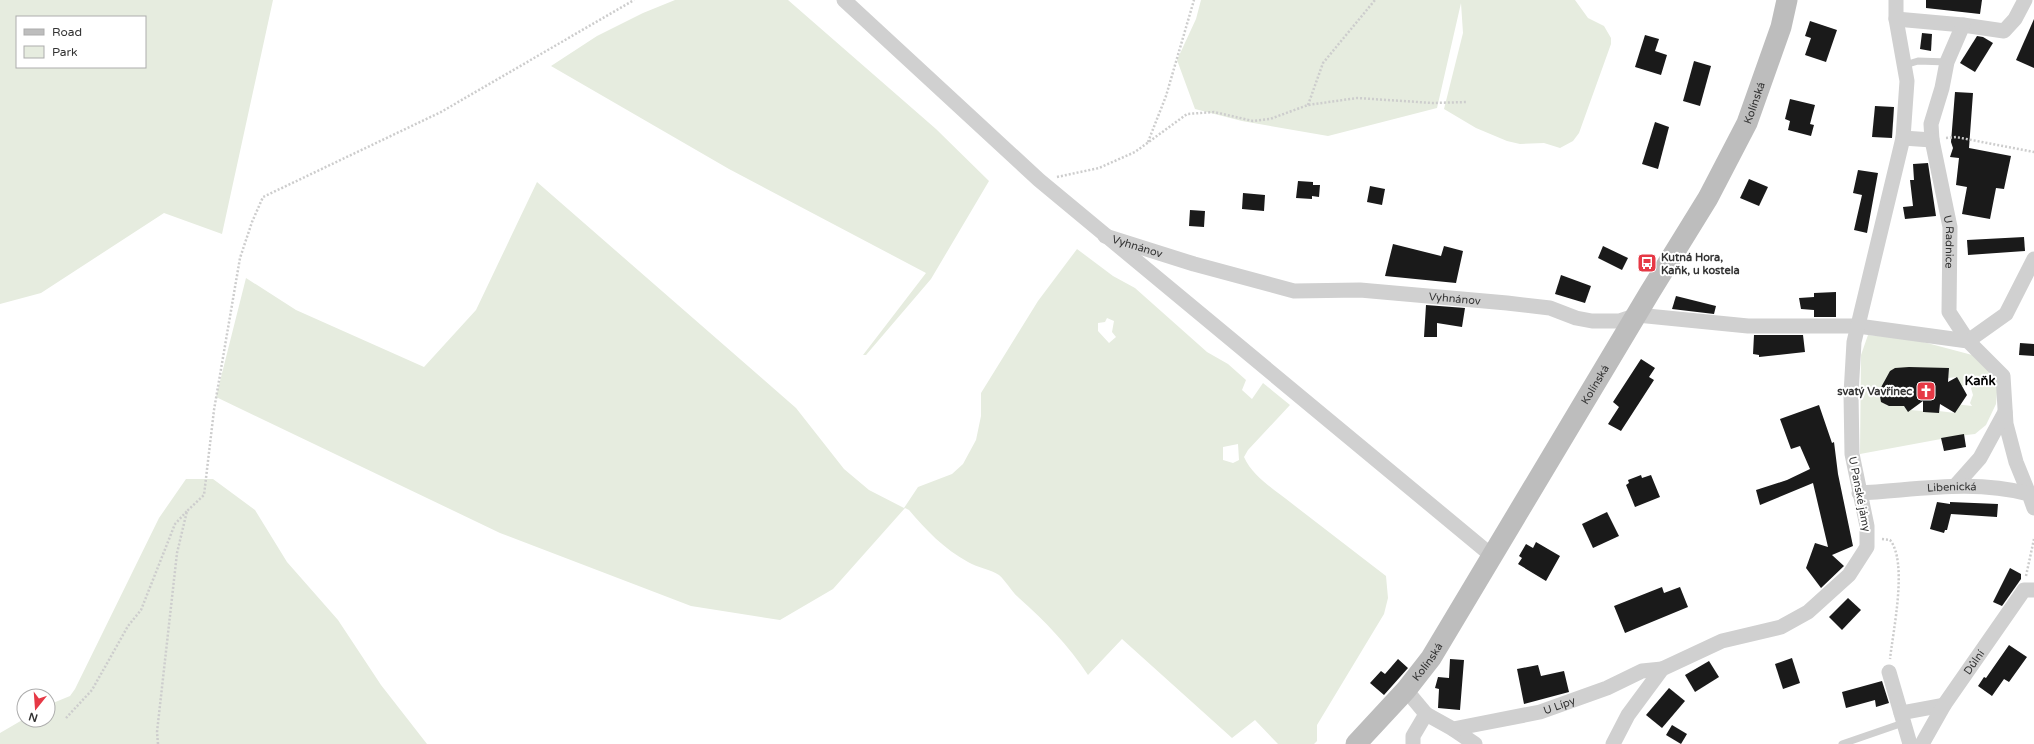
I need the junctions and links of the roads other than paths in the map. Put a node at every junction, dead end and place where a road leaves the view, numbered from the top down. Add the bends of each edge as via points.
1 (844, 0) edge
2 (1787, 0) edge
3 (1896, 0) edge
4 (2025, 0) edge
5 (1896, 19) junction
6 (1963, 25) junction
7 (1947, 62) junction
8 (1905, 65) junction
9 (1904, 138) junction
10 (1932, 140) junction
11 (1105, 236) junction
12 (2034, 259) edge
13 (1637, 315) junction
14 (1858, 326) junction
15 (1968, 341) junction
16 (2005, 412) junction
17 (1956, 485) junction
18 (1859, 493) junction
19 (2032, 499) edge
20 (1491, 555) junction
21 (2029, 590) edge
22 (1662, 669) junction
23 (1888, 672) road end
24 (1406, 690) junction
25 (1944, 705) junction
26 (1426, 714) junction
27 (1902, 718) junction
28 (1453, 729) junction
29 (1356, 744) edge
30 (1413, 744) edge
31 (1475, 744) edge
32 (1613, 744) edge
33 (1842, 744) edge
34 (1910, 744) edge
35 (1922, 744) edge

1 - 11 street via 1039,180
2 - 13 street, Kolínská via 1781,27 1747,124 1708,198
3 - 5 street
4 - 6 street via 2015,20 2004,31
5 - 6 street
5 - 8 street
6 - 7 street, U Radnice
7 - 8 lane via 1918,61
7 - 10 street, U Radnice via 1931,124
8 - 9 street via 1907,81
9 - 10 street
9 - 14 street
10 - 15 street, U Radnice via 1950,227 1949,312
11 - 13 street, Vyhnánov via 1194,264 1294,291 1360,290 1507,303 1550,308 1592,321 1619,321
11 - 20 street, Vyhnánov
12 - 15 street via 2006,314
13 - 14 street via 1748,326
13 - 20 street, Kolínská
14 - 15 street
14 - 18 street, U Panské jámy via 1854,342 1851,394 1852,454
15 - 16 street, U Radnice via 2003,376
16 - 17 street via 1980,458
16 - 19 street, U Radnice via 2016,462
17 - 18 street, Libenická
17 - 19 street, Libenická via 2003,487
18 - 22 street, U Panské jámy via 1867,526 1867,547 1849,575 1808,612 1781,627 1722,641
20 - 24 street, Kolínská via 1431,658
21 - 25 street, Důlní
22 - 28 street, U Lípy via 1642,671 1607,688 1540,712
22 - 32 street, U Panské jámy via 1628,715
23 - 27 street
24 - 26 street
24 - 29 street, Kolínská
25 - 27 street
25 - 35 street, Důlní
26 - 28 street
26 - 30 street via 1413,736
27 - 33 lane
27 - 34 street
28 - 31 street

